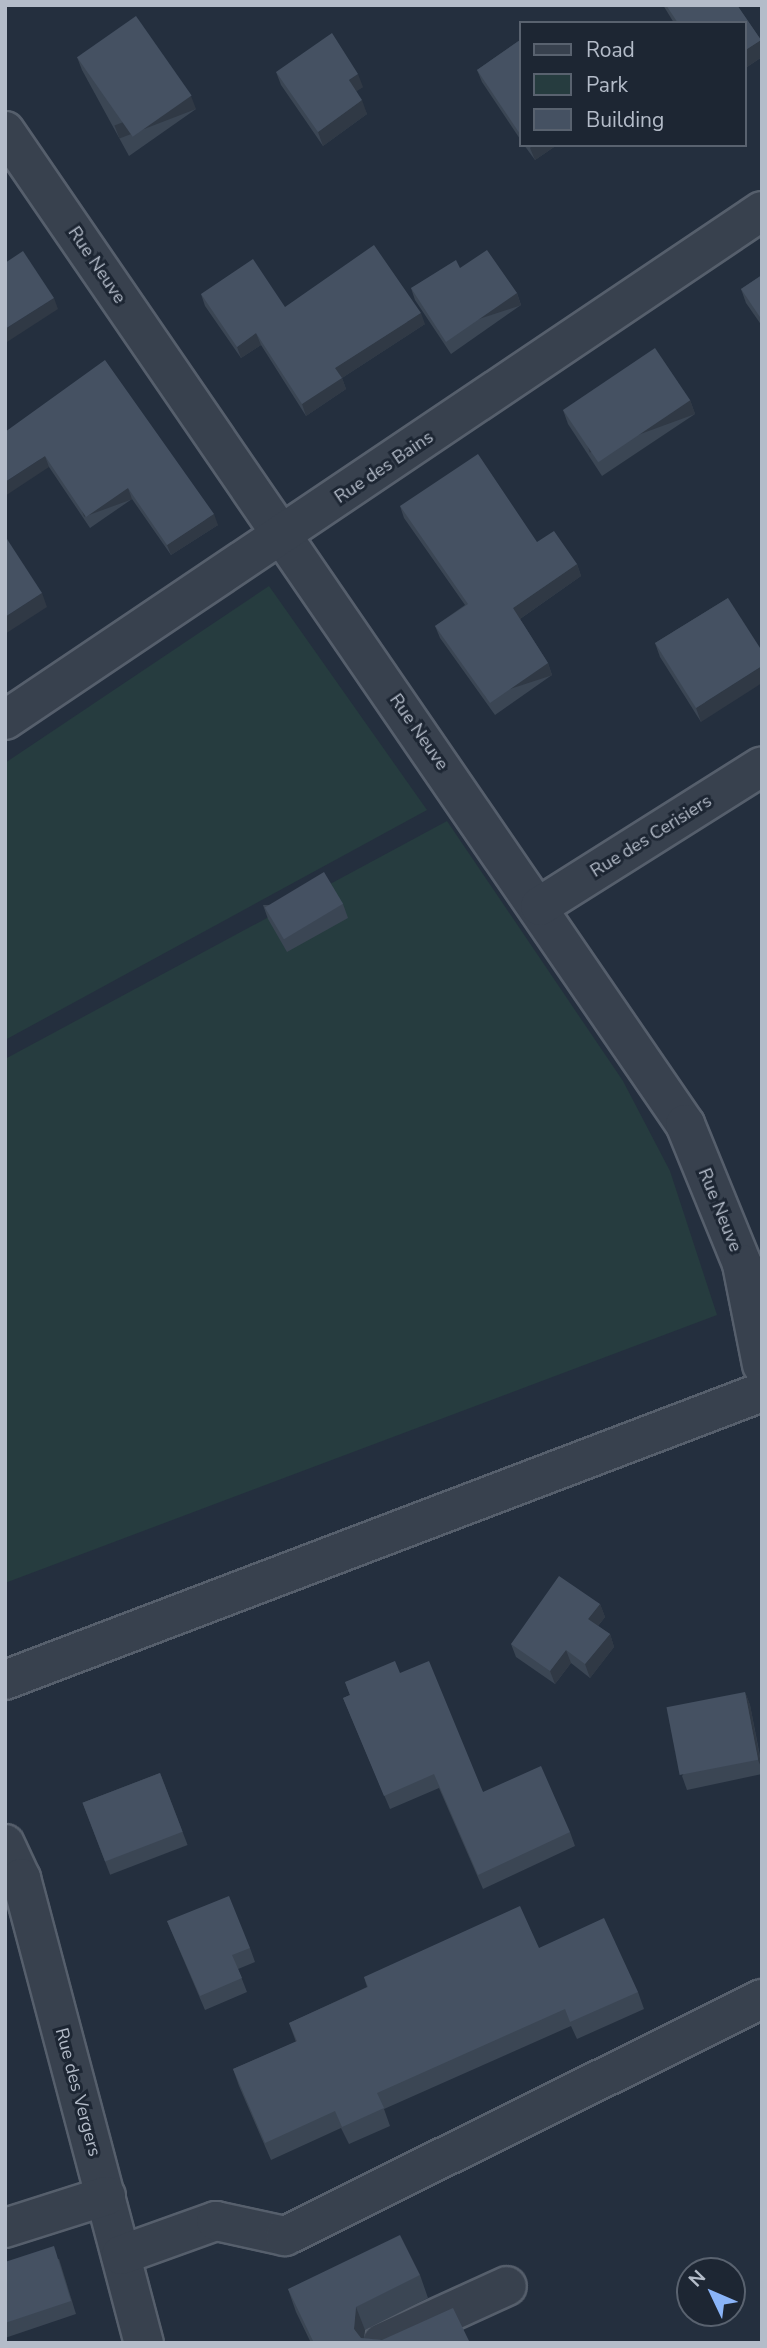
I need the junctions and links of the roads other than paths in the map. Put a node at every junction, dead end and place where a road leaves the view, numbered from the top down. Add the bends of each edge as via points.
1 (5, 131) edge
2 (762, 211) edge
3 (282, 535) junction
4 (5, 720) edge
5 (762, 766) edge
6 (540, 906) junction
7 (762, 1365) edge
8 (762, 1392) edge
9 (5, 1680) edge
10 (5, 1844) edge
11 (762, 1999) edge
12 (106, 2196) junction
13 (5, 2228) edge
14 (121, 2255) junction
15 (507, 2286) dead end
16 (145, 2343) edge
17 (382, 2343) edge

1 - 3 street, Rue Neuve
2 - 3 street, Rue des Bains
3 - 4 street, Rue des Bains
3 - 6 street, Rue Neuve
5 - 6 street, Rue des Cerisiers
6 - 7 street, Rue Neuve via 685,1124 742,1264
8 - 9 street
10 - 12 street, Rue des Vergers via 21,1878
11 - 14 street via 285,2236 216,2221
12 - 13 street
12 - 14 street, Rue des Vergers
14 - 16 street, Rue des Vergers
15 - 17 street

